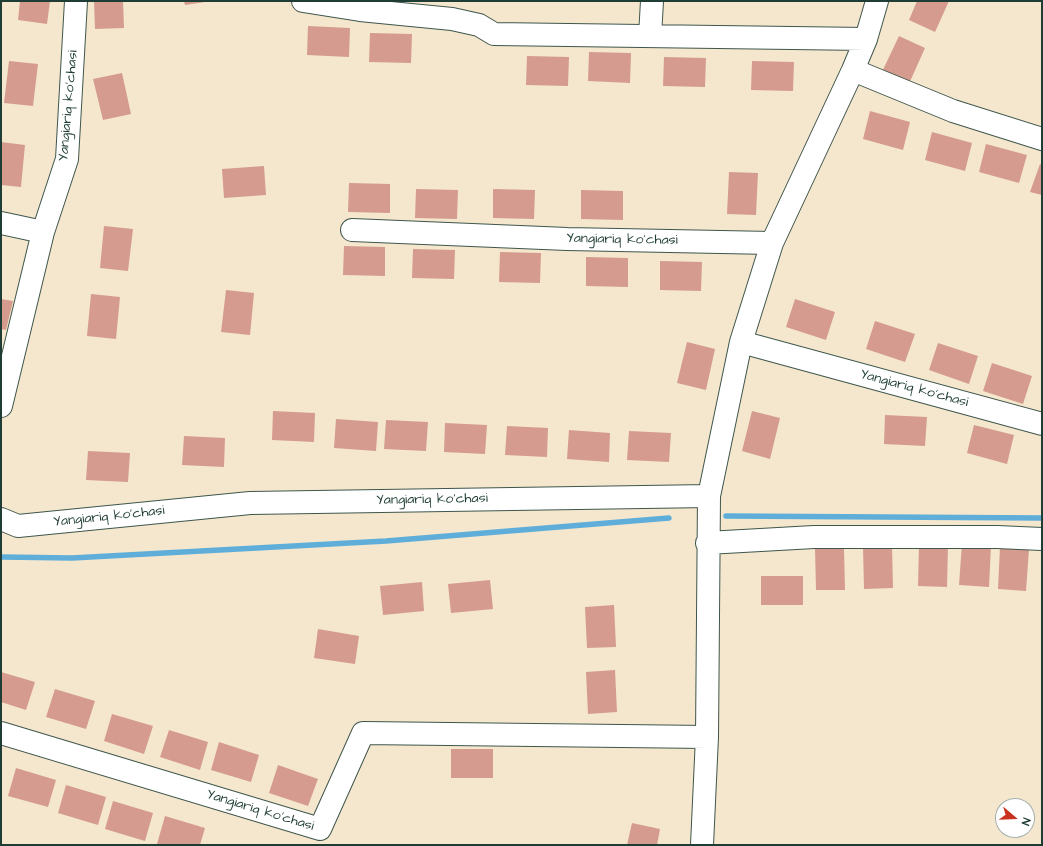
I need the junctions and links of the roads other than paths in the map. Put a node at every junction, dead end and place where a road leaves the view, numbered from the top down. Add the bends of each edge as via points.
1 (76, 1) edge
2 (303, 1) edge
3 (652, 1) edge
4 (877, 1) edge
5 (419, 8) edge
6 (650, 36) junction
7 (866, 39) junction
8 (853, 70) junction
9 (1042, 139) edge
10 (1, 223) edge
11 (352, 230) dead end
12 (43, 232) junction
13 (772, 243) junction
14 (740, 342) junction
15 (1, 406) edge
16 (1042, 424) edge
17 (709, 496) junction
18 (1, 519) edge
19 (1042, 539) edge
20 (707, 543) junction
21 (1, 733) edge
22 (707, 737) junction
23 (702, 845) edge

1 - 12 street, Yangiariq ko'chasi via 67,159
2 - 5 street via 360,10
3 - 6 street
4 - 7 street
5 - 6 street via 479,25 494,34
6 - 7 street
7 - 8 street
8 - 9 street via 953,111
8 - 13 street
10 - 12 street
11 - 13 street, Yangiariq ko'chasi via 567,239
12 - 15 street, Yangiariq ko'chasi
13 - 14 street
14 - 16 street, Yangiariq ko'chasi
14 - 17 street
17 - 18 street, Yangiariq ko'chasi via 250,503 18,526
17 - 20 street
19 - 20 street via 814,537
20 - 22 street
21 - 22 street, Yangiariq ko'chasi via 320,829 363,733
22 - 23 street

